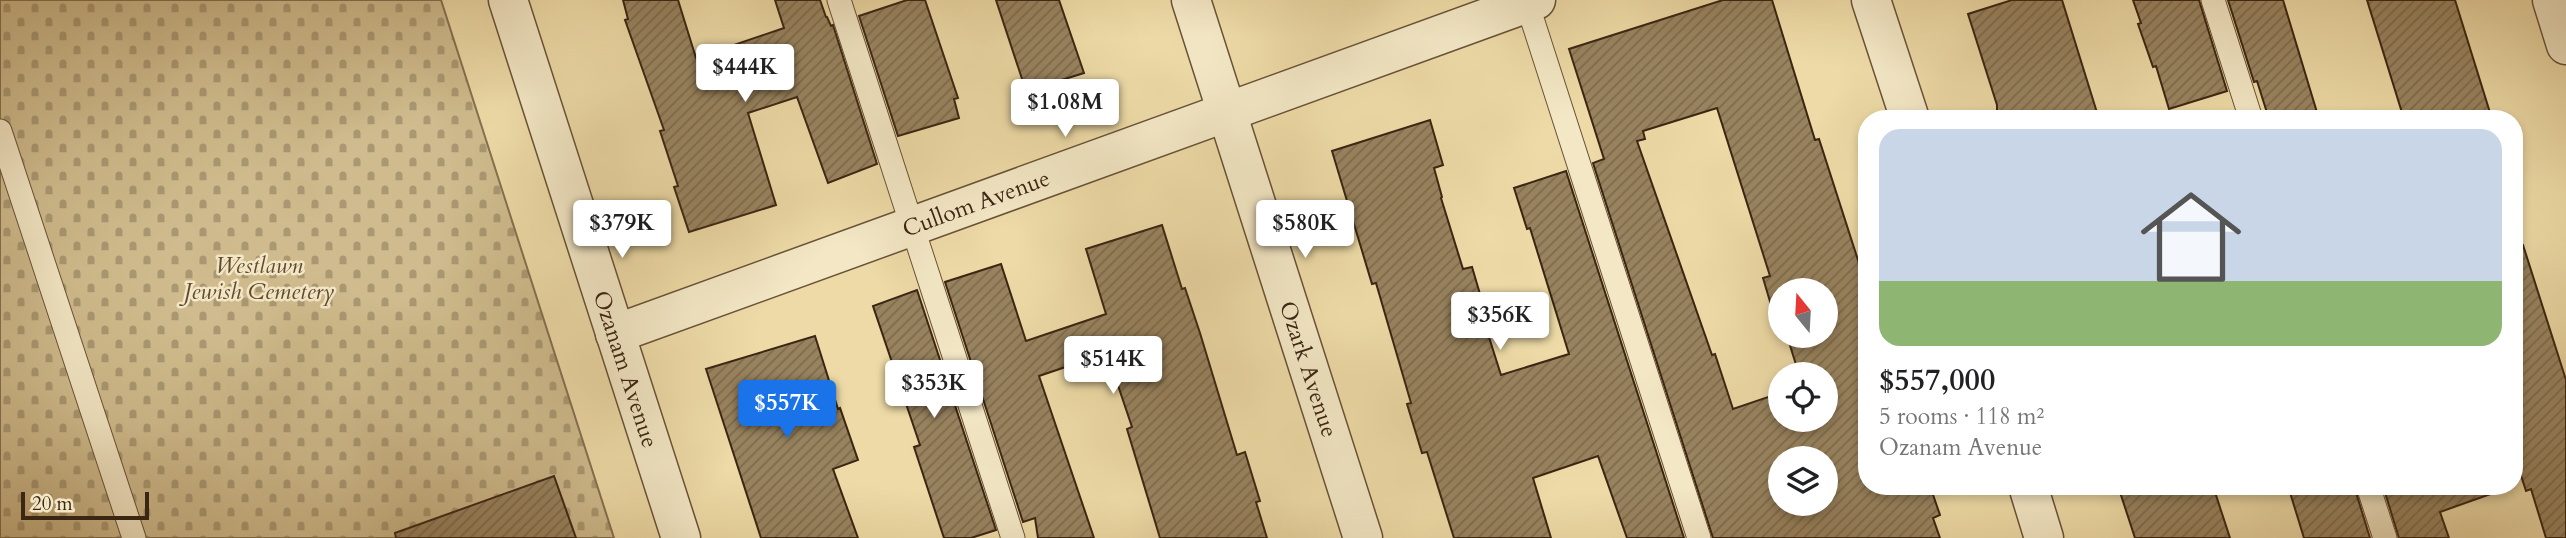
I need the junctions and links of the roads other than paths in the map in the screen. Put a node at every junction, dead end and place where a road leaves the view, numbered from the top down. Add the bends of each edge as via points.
1 (508, 0) edge
2 (839, 0) edge
3 (1191, 0) edge
4 (1871, 0) edge
5 (2213, 0) edge
6 (2552, 0) edge
7 (1530, 1) edge
8 (2566, 45) edge
9 (1907, 110) edge
10 (2248, 110) edge
11 (1226, 112) junction
12 (0, 131) edge
13 (912, 226) junction
14 (615, 334) junction
15 (2031, 495) edge
16 (2371, 495) edge
17 (134, 538) edge
18 (681, 538) edge
19 (1013, 538) edge
20 (1363, 538) edge
21 (1699, 538) edge
22 (2044, 538) edge
23 (2385, 538) edge

1 - 14 street, Ozanam Avenue
2 - 13 lane
3 - 11 street, Ozark Avenue
4 - 9 street
5 - 10 lane
6 - 8 street
7 - 11 street, Cullom Avenue
7 - 21 lane
11 - 13 street, Cullom Avenue
11 - 20 street, Ozark Avenue
12 - 17 lane
13 - 14 street, Cullom Avenue
13 - 19 lane
14 - 18 street, Ozanam Avenue
15 - 22 street
16 - 23 lane

